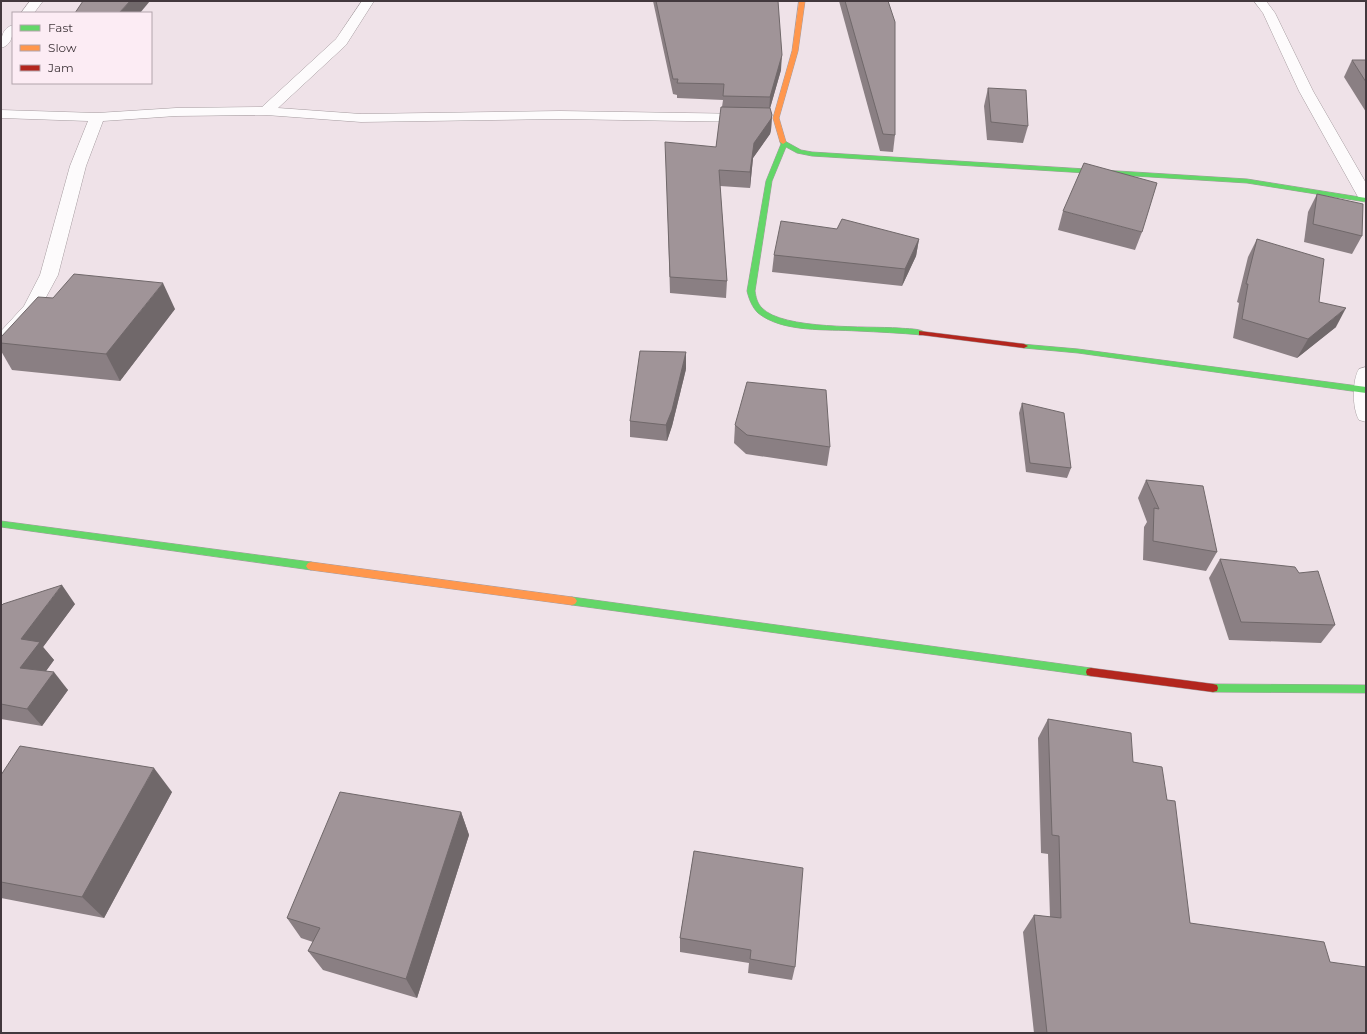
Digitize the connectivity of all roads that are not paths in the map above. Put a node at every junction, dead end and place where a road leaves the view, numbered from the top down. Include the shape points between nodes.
1 (37, 1) edge
2 (368, 1) edge
3 (802, 1) edge
4 (1260, 1) edge
5 (28, 12) edge
6 (12, 30) edge
7 (1, 44) edge
8 (266, 111) junction
9 (1, 114) edge
10 (97, 117) junction
11 (776, 118) junction
12 (784, 144) junction
13 (1366, 199) edge
14 (1, 342) edge
15 (1366, 384) edge
16 (1366, 415) edge
17 (1, 524) edge
18 (1366, 689) edge

1 - 5 street
2 - 8 street via 341,42
3 - 11 street via 795,51
4 - 13 street
6 - 7 street
8 - 10 street via 176,112
8 - 11 street via 361,118 560,115
9 - 10 street
10 - 14 street via 78,166 50,276 32,308
11 - 12 street
12 - 13 street via 799,152 812,154 1247,181
12 - 15 street via 769,182 751,291 762,312 778,320 796,325 897,330
15 - 16 street
17 - 18 street via 1210,688

